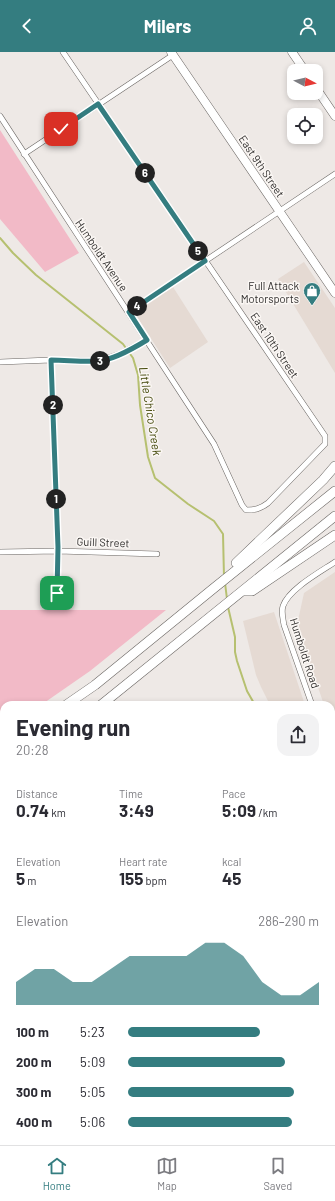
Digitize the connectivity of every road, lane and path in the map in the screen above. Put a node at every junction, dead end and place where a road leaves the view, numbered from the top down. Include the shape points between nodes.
1 (63, 52) edge
2 (292, 52) edge
3 (172, 54) edge
4 (300, 64) edge
5 (323, 98) edge
6 (98, 104) junction
7 (0, 116) edge
8 (335, 116) edge
9 (24, 154) junction
10 (335, 174) edge
11 (280, 211) junction
12 (205, 261) junction
13 (335, 293) edge
14 (129, 312) junction
15 (147, 340) junction
16 (51, 360) junction
17 (0, 362) edge
18 (335, 466) edge
19 (335, 491) edge
20 (246, 510) joint
21 (335, 516) edge
22 (335, 535) edge
23 (58, 551) junction
24 (0, 552) edge
25 (157, 554) dead end
26 (335, 562) edge
27 (236, 566) junction
28 (57, 593) dead end
29 (240, 593) junction
30 (72, 701) edge
31 (106, 701) edge
32 (311, 701) edge

1 - 6 street, East 10th Street
2 - 4 main road
3 - 6 street
3 - 11 main road, East 9th Street
5 - 8 main road
6 - 9 street
6 - 12 street, East 10th Street
7 - 9 street, Humboldt Avenue
9 - 14 street, Humboldt Avenue
10 - 11 street
11 - 12 street
11 - 13 main road, East 9th Street
12 - 14 street
12 - 20 street, East 10th Street via 325,436 326,444 268,503 261,508
14 - 15 street, Humboldt Avenue
15 - 16 street via 99,361
15 - 20 street, Humboldt Avenue via 214,444
16 - 17 street
16 - 23 street
18 - 27 highway
19 - 27 highway
21 - 29 highway
22 - 29 highway via 252,590
23 - 24 street, Guill Street
23 - 25 street, Guill Street
23 - 28 street
26 - 32 street, Humboldt Road via 294,591 282,608 284,625
27 - 30 highway via 214,588 96,685
29 - 31 highway

